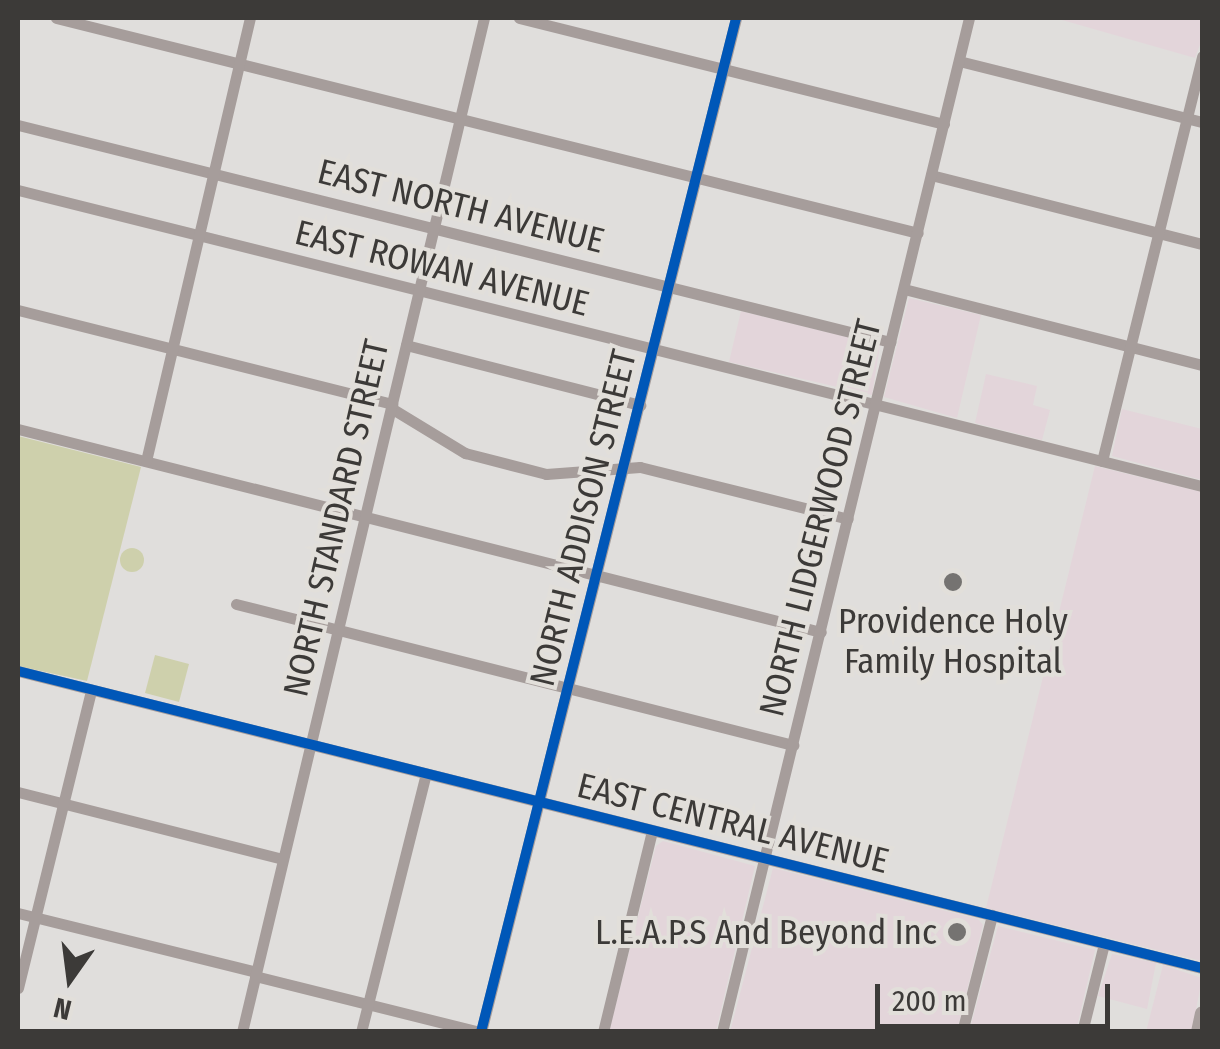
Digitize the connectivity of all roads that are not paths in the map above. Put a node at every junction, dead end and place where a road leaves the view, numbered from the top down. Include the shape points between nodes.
1 (56, 18) edge
2 (250, 18) edge
3 (484, 18) edge
4 (519, 18) edge
5 (736, 18) edge
6 (970, 18) edge
7 (1202, 56) edge
8 (959, 61) junction
9 (241, 63) junction
10 (723, 69) junction
11 (460, 118) junction
12 (1188, 118) junction
13 (1202, 122) edge
14 (944, 124) junction
15 (18, 125) edge
16 (217, 173) junction
17 (931, 176) junction
18 (696, 178) junction
19 (18, 190) edge
20 (434, 227) junction
21 (918, 233) junction
22 (1159, 233) junction
23 (201, 236) junction
24 (1202, 244) edge
25 (670, 288) junction
26 (904, 289) junction
27 (420, 290) junction
28 (18, 310) edge
29 (890, 342) junction
30 (406, 344) junction
31 (1130, 347) junction
32 (173, 349) junction
33 (655, 350) junction
34 (1202, 365) edge
35 (640, 405) junction
36 (876, 405) junction
37 (392, 406) junction
38 (18, 428) edge
39 (146, 460) junction
40 (1102, 462) junction
41 (624, 468) junction
42 (1202, 486) edge
43 (366, 517) junction
44 (848, 520) junction
45 (597, 577) junction
46 (236, 604) dead end
47 (339, 630) junction
48 (820, 632) junction
49 (18, 671) edge
50 (91, 690) junction
51 (568, 690) junction
52 (794, 745) junction
53 (310, 746) junction
54 (426, 774) junction
55 (18, 792) edge
56 (538, 802) junction
57 (63, 804) junction
58 (652, 831) junction
59 (282, 859) junction
60 (765, 859) junction
61 (18, 912) edge
62 (992, 916) junction
63 (35, 917) junction
64 (1104, 944) junction
65 (1202, 968) edge
66 (255, 974) junction
67 (18, 988) edge
68 (367, 1004) junction
69 (1202, 1012) edge
70 (242, 1032) edge
71 (361, 1032) edge
72 (480, 1032) edge
73 (602, 1032) edge
74 (722, 1032) edge
75 (962, 1032) edge
76 (1082, 1032) edge
77 (1198, 1032) edge

1 - 9 street
2 - 9 street
3 - 11 street, NORTH STANDARD STREET
4 - 10 street
5 - 10 street, NORTH ADDISON STREET
6 - 8 street, NORTH LIDGERWOOD STREET
7 - 12 street
8 - 12 street
8 - 14 street, NORTH LIDGERWOOD STREET
9 - 11 street
9 - 16 street
10 - 14 street
10 - 18 street, NORTH ADDISON STREET
11 - 18 street
11 - 20 street, NORTH STANDARD STREET
12 - 13 street
12 - 22 street
14 - 17 street, NORTH LIDGERWOOD STREET
15 - 16 street, EAST NORTH AVENUE
16 - 20 street, EAST NORTH AVENUE
16 - 23 street
17 - 21 street, NORTH LIDGERWOOD STREET
17 - 22 street
18 - 21 street
18 - 25 street, NORTH ADDISON STREET
19 - 23 street, EAST ROWAN AVENUE
20 - 25 street, EAST NORTH AVENUE
20 - 27 street, NORTH STANDARD STREET
21 - 26 street, NORTH LIDGERWOOD STREET
22 - 24 street
22 - 31 street
23 - 27 street, EAST ROWAN AVENUE
23 - 32 street
25 - 29 street, EAST NORTH AVENUE
25 - 33 street, NORTH ADDISON STREET
26 - 29 street, NORTH LIDGERWOOD STREET
26 - 31 street
27 - 30 street, NORTH STANDARD STREET
27 - 33 street, EAST ROWAN AVENUE
28 - 32 street
29 - 36 street, NORTH LIDGERWOOD STREET
30 - 35 street
30 - 37 street, NORTH STANDARD STREET
31 - 34 street
31 - 40 street
32 - 37 street
32 - 39 street
33 - 35 street, NORTH ADDISON STREET
33 - 36 street, EAST ROWAN AVENUE
35 - 41 street, NORTH ADDISON STREET
36 - 40 street, EAST ROWAN AVENUE
36 - 44 street, NORTH LIDGERWOOD STREET
37 - 41 street via 451,447 482,458 546,474
37 - 43 street, NORTH STANDARD STREET
38 - 39 street
39 - 43 street
40 - 42 street, EAST ROWAN AVENUE
41 - 44 street
41 - 45 street, NORTH ADDISON STREET
43 - 45 street
43 - 47 street, NORTH STANDARD STREET
44 - 48 street, NORTH LIDGERWOOD STREET
45 - 48 street
45 - 51 street, NORTH ADDISON STREET
46 - 47 street
47 - 51 street
47 - 53 street, NORTH STANDARD STREET
48 - 52 street, NORTH LIDGERWOOD STREET
49 - 50 street, EAST CENTRAL AVENUE
50 - 53 street, EAST CENTRAL AVENUE
50 - 57 street
51 - 52 street
51 - 56 street, NORTH ADDISON STREET
52 - 60 street, NORTH LIDGERWOOD STREET
53 - 54 street, EAST CENTRAL AVENUE
53 - 59 street, NORTH STANDARD STREET
54 - 56 street, EAST CENTRAL AVENUE
54 - 68 street
55 - 57 street
56 - 58 street, EAST CENTRAL AVENUE
56 - 72 street, NORTH ADDISON STREET
57 - 59 street
57 - 63 street
58 - 60 street, EAST CENTRAL AVENUE
58 - 73 street
59 - 66 street, NORTH STANDARD STREET
60 - 62 street, EAST CENTRAL AVENUE
60 - 74 street, NORTH LIDGERWOOD STREET
61 - 63 street
62 - 64 street, EAST CENTRAL AVENUE
62 - 75 street
63 - 66 street
63 - 67 street
64 - 65 street, EAST CENTRAL AVENUE
64 - 76 street
66 - 68 street
66 - 70 street, NORTH STANDARD STREET
68 - 71 street
68 - 72 street
69 - 77 main road

